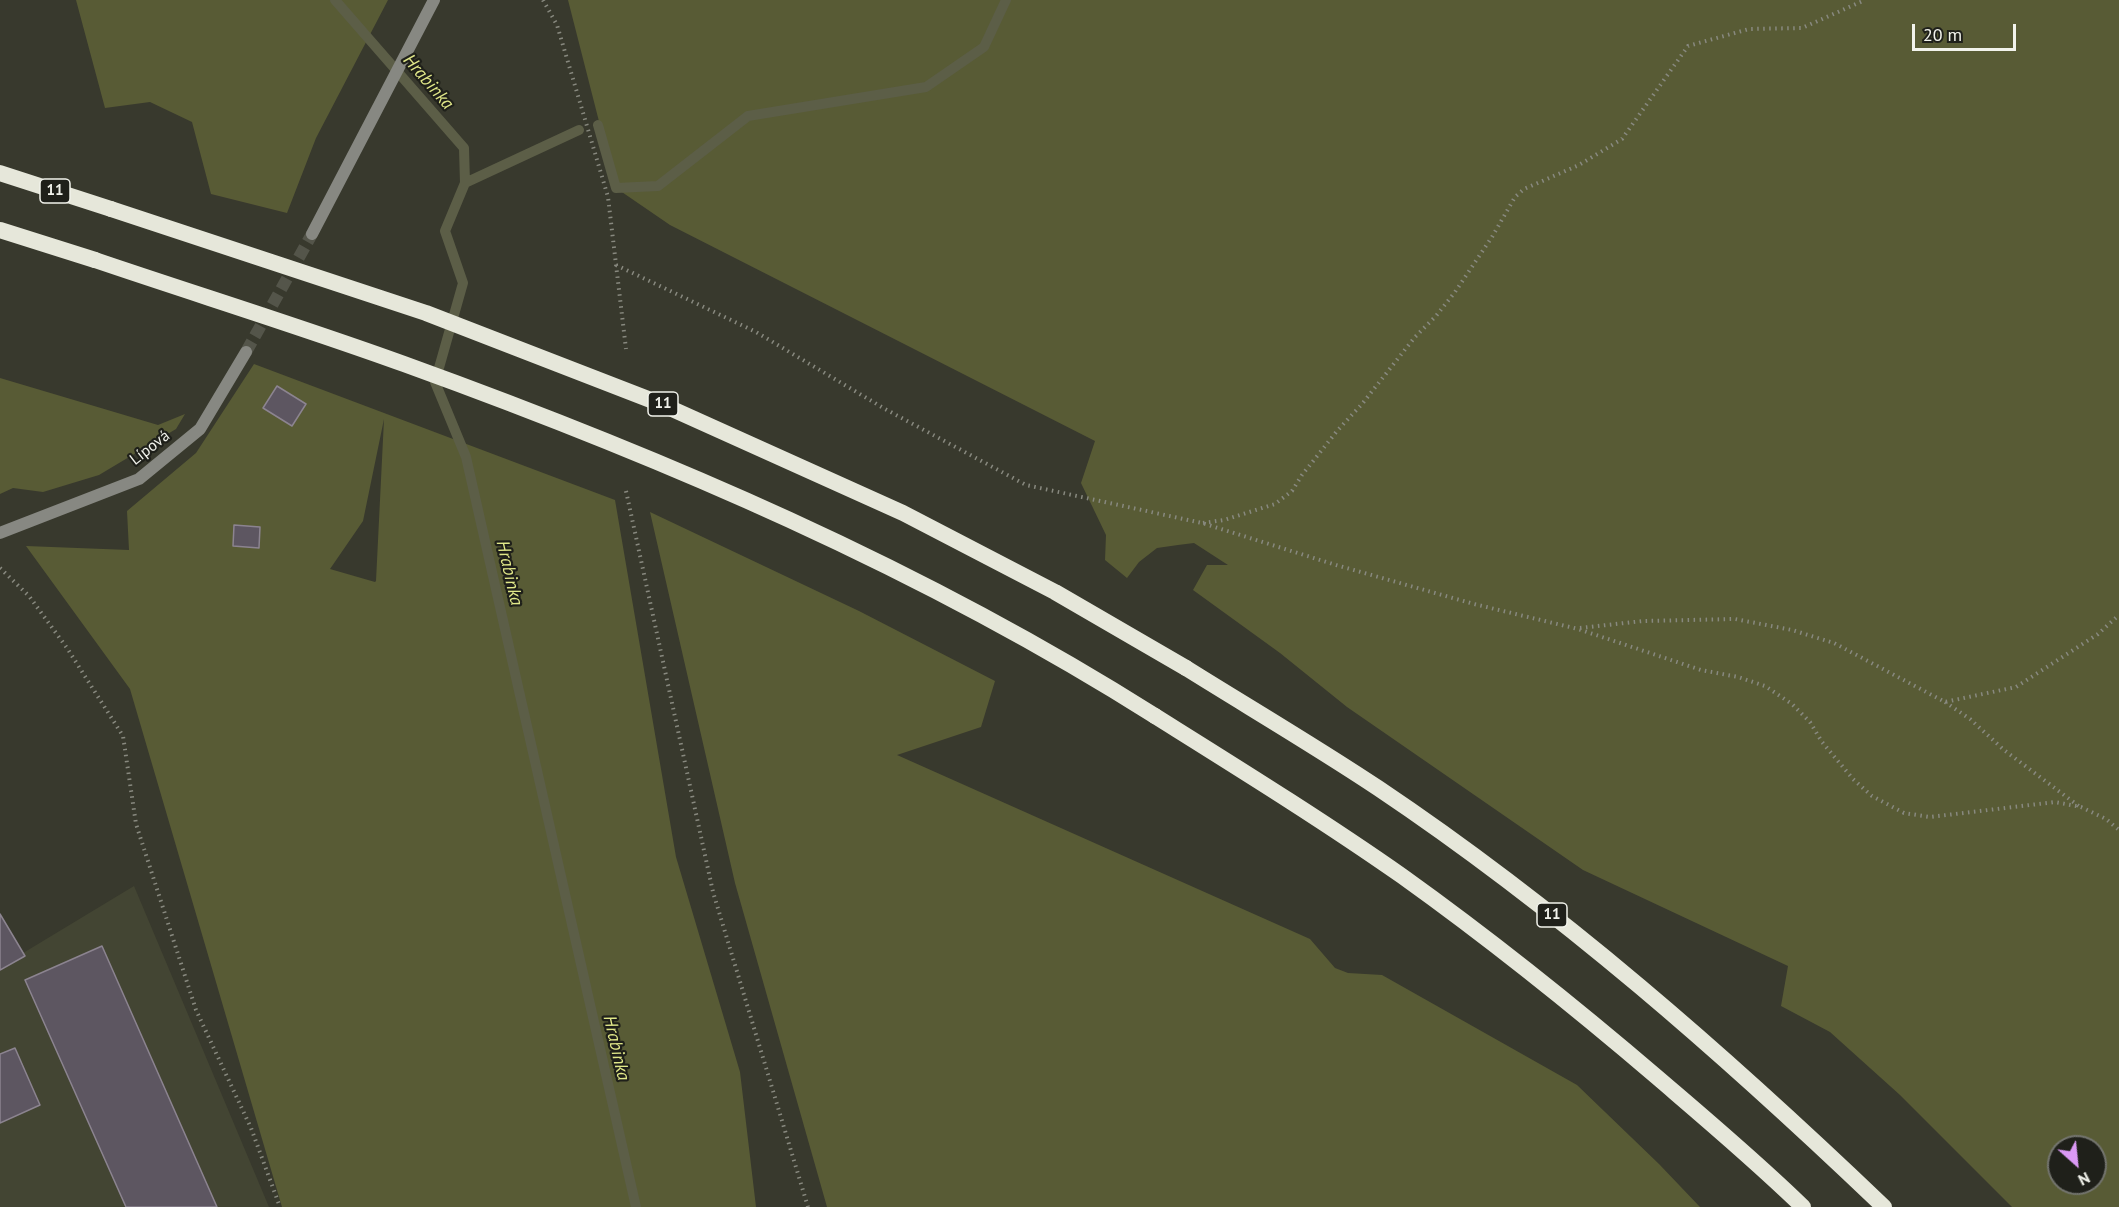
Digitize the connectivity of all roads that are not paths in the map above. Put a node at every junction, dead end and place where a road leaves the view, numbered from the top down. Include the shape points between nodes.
1 (434, 0) edge
2 (0, 173) edge
3 (0, 230) edge
4 (312, 234) tunnel mouth
5 (246, 352) tunnel mouth
6 (0, 533) edge
7 (1803, 1207) edge
8 (1884, 1207) edge

1 - 4 street
2 - 8 highway, 11, bridge via 426,313 661,404 903,513 1055,592 1378,788 1471,855 1659,1001
3 - 7 highway, bridge via 403,363 610,442 883,565 1017,633 1155,716 1402,877 1586,1016
5 - 6 street, Lípová via 200,429 139,478

